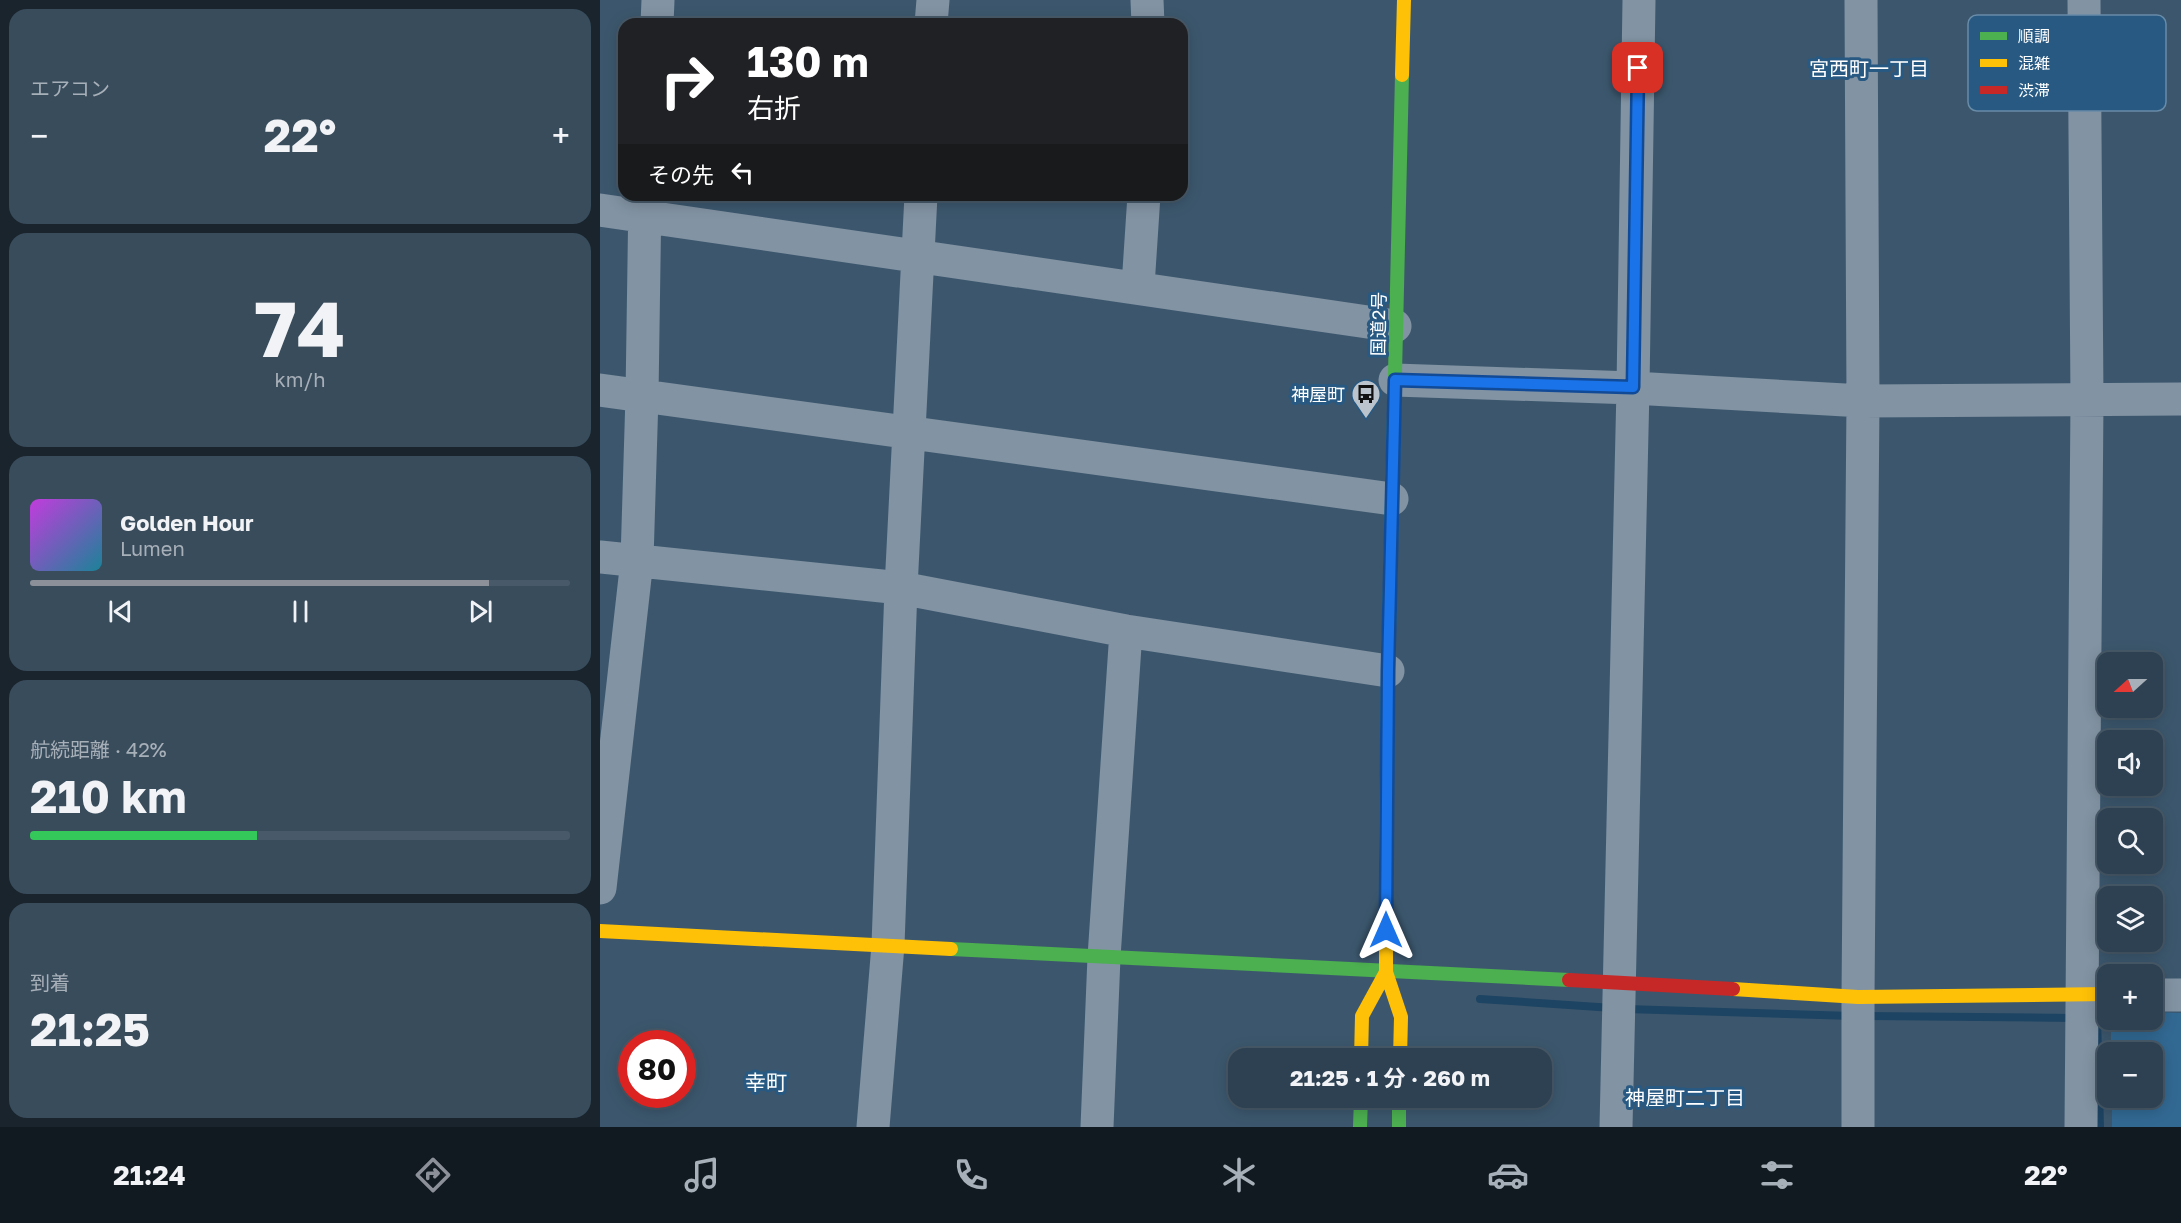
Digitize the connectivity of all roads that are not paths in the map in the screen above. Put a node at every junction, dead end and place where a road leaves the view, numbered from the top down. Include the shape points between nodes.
1 (658, 0) edge
2 (933, 0) edge
3 (1147, 0) edge
4 (1404, 0) edge
5 (1639, 0) edge
6 (1861, 0) edge
7 (2084, 0) edge
8 (2084, 15) edge
9 (657, 18) edge
10 (932, 18) edge
11 (1148, 18) edge
12 (2085, 111) edge
13 (921, 201) edge
14 (1144, 201) edge
15 (644, 206) edge
16 (600, 210) edge
17 (917, 257) junction
18 (1138, 286) junction
19 (1395, 326) junction
20 (1395, 380) junction
21 (1633, 387) junction
22 (600, 390) edge
23 (642, 396) junction
24 (2181, 399) edge
25 (2087, 400) junction
26 (1863, 401) junction
27 (908, 433) junction
28 (1392, 499) junction
29 (600, 556) edge
30 (637, 560) junction
31 (901, 588) junction
32 (1126, 631) junction
33 (1388, 671) junction
34 (600, 888) edge
35 (600, 931) edge
36 (888, 945) junction
37 (1104, 957) junction
38 (1386, 972) junction
39 (1618, 982) junction
40 (2095, 994) edge
41 (2163, 995) edge
42 (2181, 995) edge
43 (1858, 997) junction
44 (1361, 1048) edge
45 (1400, 1048) edge
46 (1360, 1108) edge
47 (1399, 1108) edge
48 (873, 1127) edge
49 (1096, 1127) edge
50 (1360, 1127) edge
51 (1399, 1127) edge
52 (1616, 1127) edge
53 (1858, 1127) edge
54 (2081, 1127) edge

1 - 9 street
2 - 10 street
3 - 11 street
4 - 19 main road, 国道2号
5 - 21 street
6 - 26 street
7 - 8 street
12 - 25 street
13 - 17 street
14 - 18 street
15 - 16 street
15 - 17 street
15 - 23 street
17 - 18 street
17 - 27 street
18 - 19 street
19 - 20 main road, 国道2号
20 - 21 street
20 - 28 main road, 国道2号
21 - 26 street
21 - 39 street
22 - 23 street
23 - 27 street
23 - 30 street
24 - 25 street
25 - 26 street
25 - 40 street
26 - 43 street
27 - 28 street
27 - 31 street
28 - 33 main road, 国道2号
29 - 30 street
30 - 31 street
30 - 34 street
31 - 32 street
31 - 36 street
32 - 33 street
32 - 37 street
33 - 38 main road, 国道2号
35 - 36 main road
36 - 37 main road
36 - 48 street
37 - 38 main road
37 - 49 street
38 - 39 main road
38 - 44 main road, 国道2号 via 1362,1016
38 - 45 main road, 国道2号 via 1401,1017
39 - 43 main road
39 - 52 street
40 - 43 main road
40 - 54 street
41 - 42 street
43 - 53 street
46 - 50 main road
47 - 51 main road

